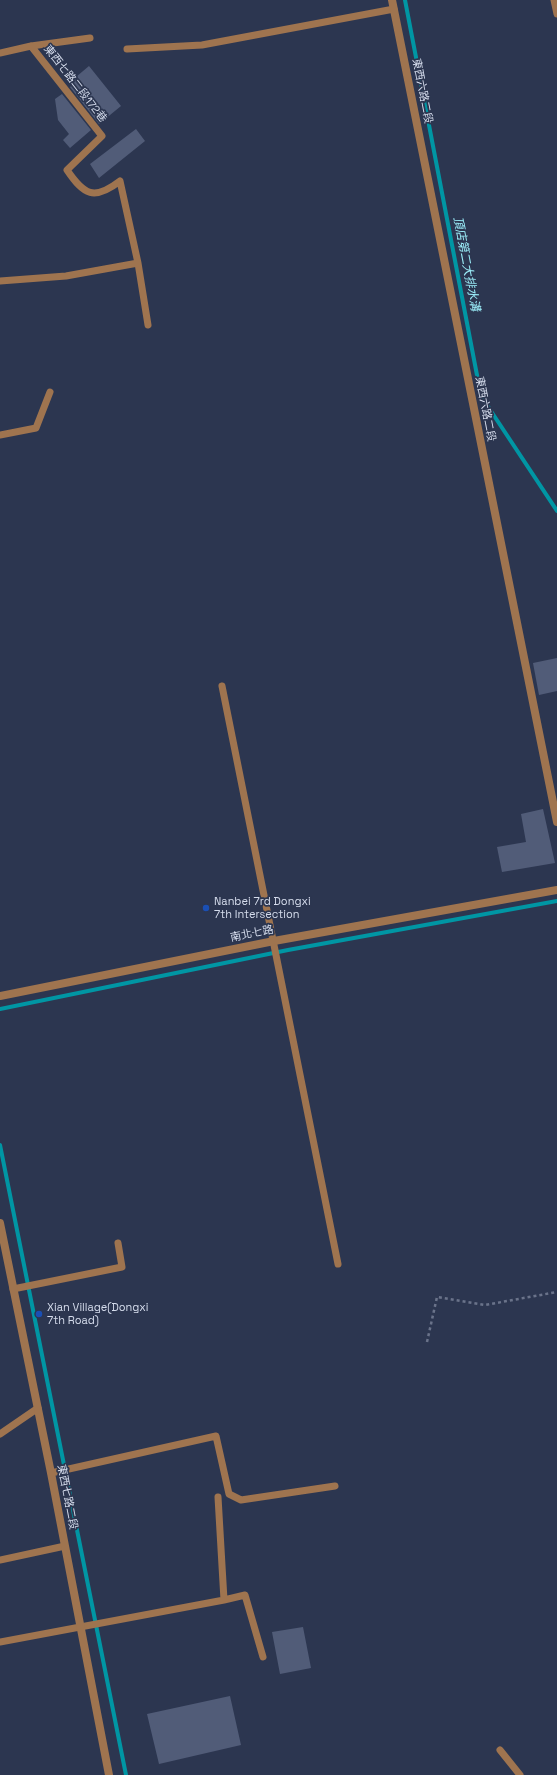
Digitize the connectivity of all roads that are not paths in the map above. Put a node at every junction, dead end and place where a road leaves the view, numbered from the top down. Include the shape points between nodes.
1 (392, 0) edge
2 (554, 0) edge
3 (394, 9) junction
4 (557, 14) edge
5 (90, 38) dead end
6 (31, 46) junction
7 (127, 49) dead end
8 (0, 52) edge
9 (138, 263) junction
10 (0, 281) edge
11 (148, 325) dead end
12 (50, 392) dead end
13 (0, 435) edge
14 (222, 686) dead end
15 (557, 822) edge
16 (557, 890) edge
17 (274, 941) junction
18 (0, 996) edge
19 (0, 1223) edge
20 (118, 1243) dead end
21 (338, 1264) dead end
22 (13, 1289) junction
23 (38, 1408) junction
24 (0, 1434) edge
25 (51, 1473) junction
26 (335, 1486) dead end
27 (218, 1497) dead end
28 (65, 1546) junction
29 (0, 1560) edge
30 (224, 1600) junction
31 (80, 1628) junction
32 (0, 1642) edge
33 (263, 1657) dead end
34 (500, 1750) dead end
35 (109, 1775) edge
36 (520, 1775) edge

1 - 3 street, 東西六路二段
2 - 4 lane
3 - 7 lane via 202,45
3 - 15 street, 東西六路二段
5 - 6 lane, 東西七路二段172巷
6 - 8 lane, 東西七路二段172巷
6 - 9 lane, 東西七路二段172巷 via 102,136 67,170 77,184 94,194 106,192 120,181
9 - 10 lane via 66,276
9 - 11 lane
12 - 13 lane via 36,428
14 - 17 lane
16 - 17 street, 南北七路
17 - 18 street, 南北七路
17 - 21 lane
19 - 22 street, 東西七路二段
20 - 22 lane via 122,1266
22 - 23 street, 東西七路二段
23 - 24 lane
23 - 25 street, 東西七路二段
25 - 26 lane via 216,1436 229,1494 241,1500
25 - 28 street, 東西七路二段
27 - 30 lane
28 - 29 lane
28 - 31 street, 東西七路二段
30 - 31 lane
30 - 33 lane via 245,1595
31 - 32 lane
31 - 35 street, 東西七路二段
34 - 36 lane

